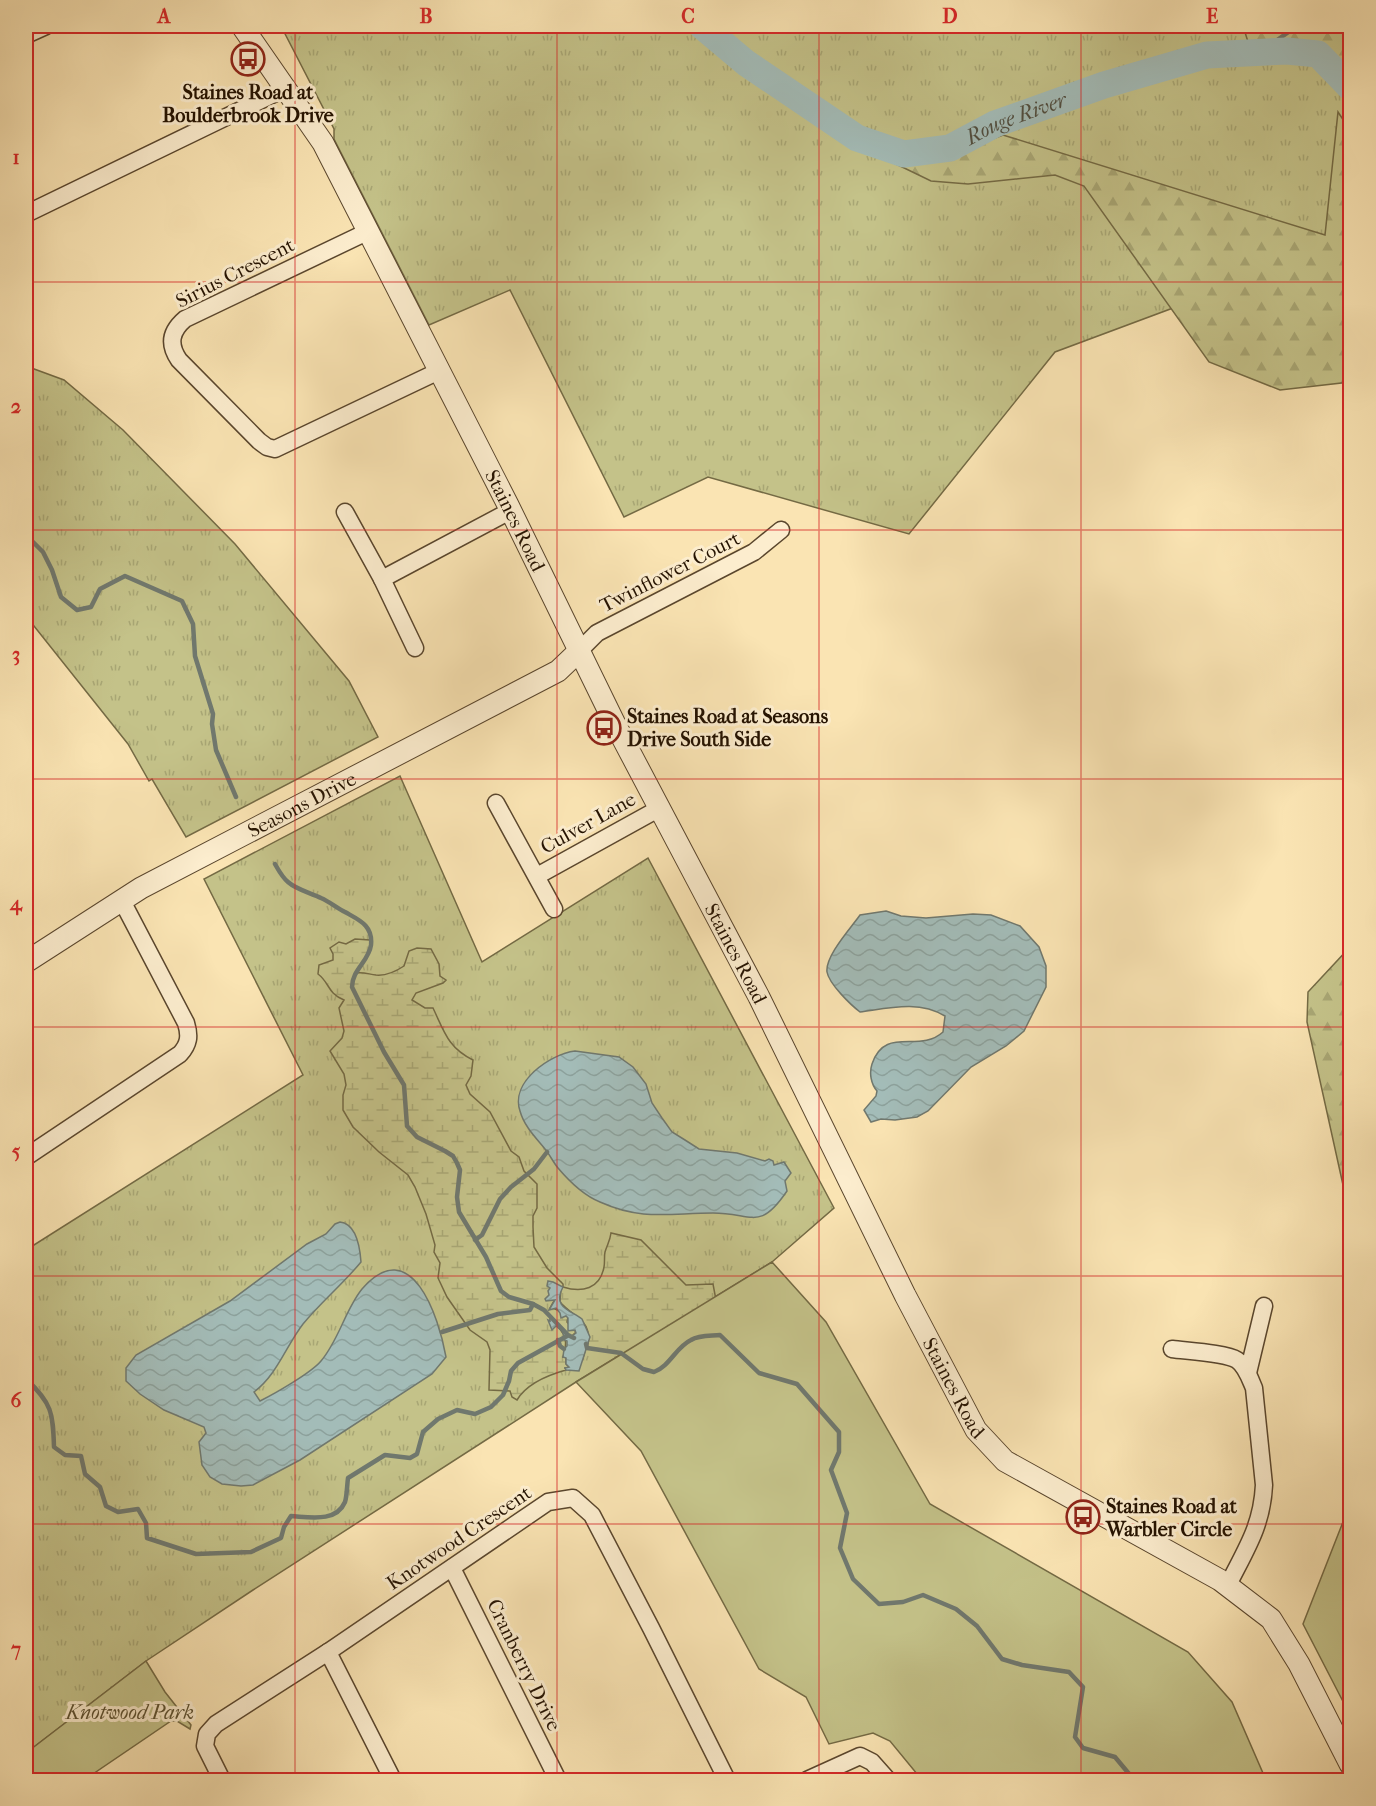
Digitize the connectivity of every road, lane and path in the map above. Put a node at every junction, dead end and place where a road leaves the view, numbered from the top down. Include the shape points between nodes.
1 (46, 26) edge
2 (242, 26) edge
3 (26, 35) edge
4 (286, 88) junction
5 (26, 214) edge
6 (369, 231) junction
7 (439, 371) junction
8 (345, 512) dead end
9 (510, 512) junction
10 (781, 530) dead end
11 (382, 579) junction
12 (415, 648) dead end
13 (579, 651) junction
14 (496, 803) dead end
15 (660, 808) junction
16 (537, 876) junction
17 (121, 899) junction
18 (554, 909) dead end
19 (26, 962) edge
20 (26, 1157) edge
21 (1264, 1306) dead end
22 (1172, 1349) dead end
23 (1248, 1374) junction
24 (452, 1568) junction
25 (1228, 1585) junction
26 (328, 1652) junction
27 (1350, 1764) edge
28 (222, 1780) edge
29 (393, 1780) edge
30 (558, 1780) edge
31 (727, 1780) edge
32 (807, 1780) edge
33 (888, 1780) edge

1 - 3 street
2 - 4 street, Staines Road
4 - 5 street
4 - 6 street, Staines Road via 323,143
6 - 7 street, Staines Road
6 - 7 street, Sirius Crescent via 185,319 172,334 174,354 259,441 275,449
7 - 9 street, Staines Road
8 - 11 street
9 - 11 street
9 - 13 street, Staines Road
10 - 13 street, Twinflower Court via 754,552 597,633
11 - 12 street
13 - 15 street, Staines Road
13 - 17 street, Seasons Drive via 558,671
14 - 16 street, Culver Lane
15 - 16 street, Culver Lane
15 - 25 street, Staines Road via 976,1430 1005,1461
16 - 18 street, Culver Lane
17 - 19 street, Seasons Drive
17 - 20 street via 186,1023 186,1047
21 - 23 street
22 - 23 street via 1238,1360
23 - 25 street via 1254,1388 1264,1500 1256,1529
24 - 26 street, Knotwood Crescent
24 - 30 street, Cranberry Drive
24 - 31 street, Knotwood Crescent via 548,1502 573,1498 592,1515
25 - 27 street, Staines Road via 1271,1619 1299,1664
26 - 28 street, Knotwood Crescent via 216,1724 207,1734 206,1746
26 - 29 street
32 - 33 street via 860,1756 872,1762

